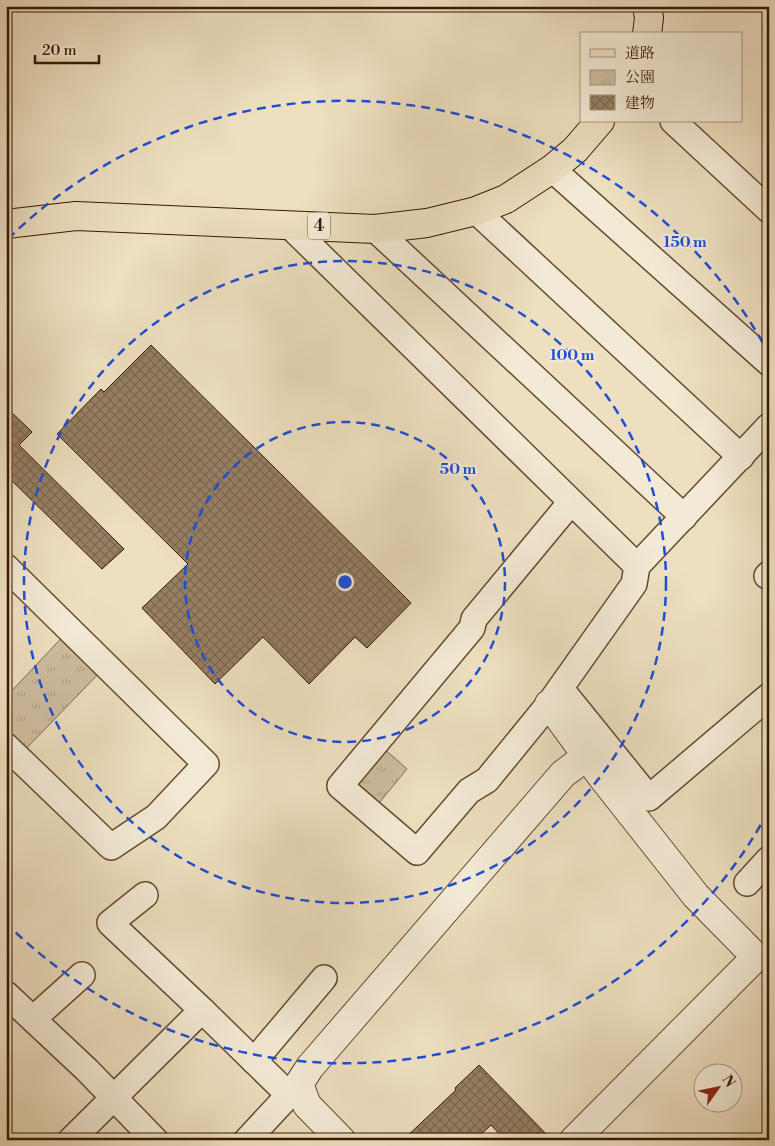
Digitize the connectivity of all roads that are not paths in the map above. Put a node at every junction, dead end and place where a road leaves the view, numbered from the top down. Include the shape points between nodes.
1 (647, 6) edge
2 (647, 32) edge
3 (599, 122) edge
4 (674, 122) edge
5 (552, 169) junction
6 (476, 210) junction
7 (769, 210) edge
8 (6, 224) edge
9 (289, 225) junction
10 (375, 229) junction
11 (769, 363) edge
12 (769, 426) edge
13 (741, 458) junction
14 (571, 502) junction
15 (684, 517) junction
16 (637, 566) junction
17 (6, 567) edge
18 (769, 696) edge
19 (555, 697) junction
20 (6, 746) edge
21 (587, 756) junction
22 (769, 860) edge
23 (746, 883) dead end
24 (145, 895) dead end
25 (762, 963) edge
26 (82, 975) dead end
27 (324, 978) dead end
28 (6, 994) edge
29 (202, 1010) junction
30 (33, 1019) junction
31 (254, 1061) junction
32 (294, 1090) junction
33 (113, 1097) junction
34 (581, 1138) edge
35 (71, 1140) edge
36 (155, 1140) edge
37 (247, 1140) edge
38 (340, 1140) edge

1 - 2 main road
3 - 5 main road, 4 via 575,150
4 - 7 street
5 - 6 main road, 4 via 506,199
5 - 11 street
6 - 10 main road, 4 via 427,223
6 - 13 street
8 - 9 main road, 4 via 76,216
9 - 10 main road, 4
9 - 14 street
10 - 15 street
12 - 13 street
13 - 15 street
14 - 16 street
14 - 19 street via 474,619 472,628 340,786 417,852 468,791 487,780
15 - 16 street
16 - 19 street via 634,584
17 - 20 street via 206,764 156,817 111,848
18 - 19 street via 650,798
19 - 21 street
21 - 25 street via 696,896
21 - 32 street via 563,774 310,1067
22 - 23 street
24 - 29 street via 110,923
25 - 34 street
26 - 30 street
27 - 31 street
28 - 30 street
29 - 31 street
29 - 33 street
30 - 33 street
31 - 32 street
32 - 37 street
32 - 38 street
33 - 35 street
33 - 36 street

